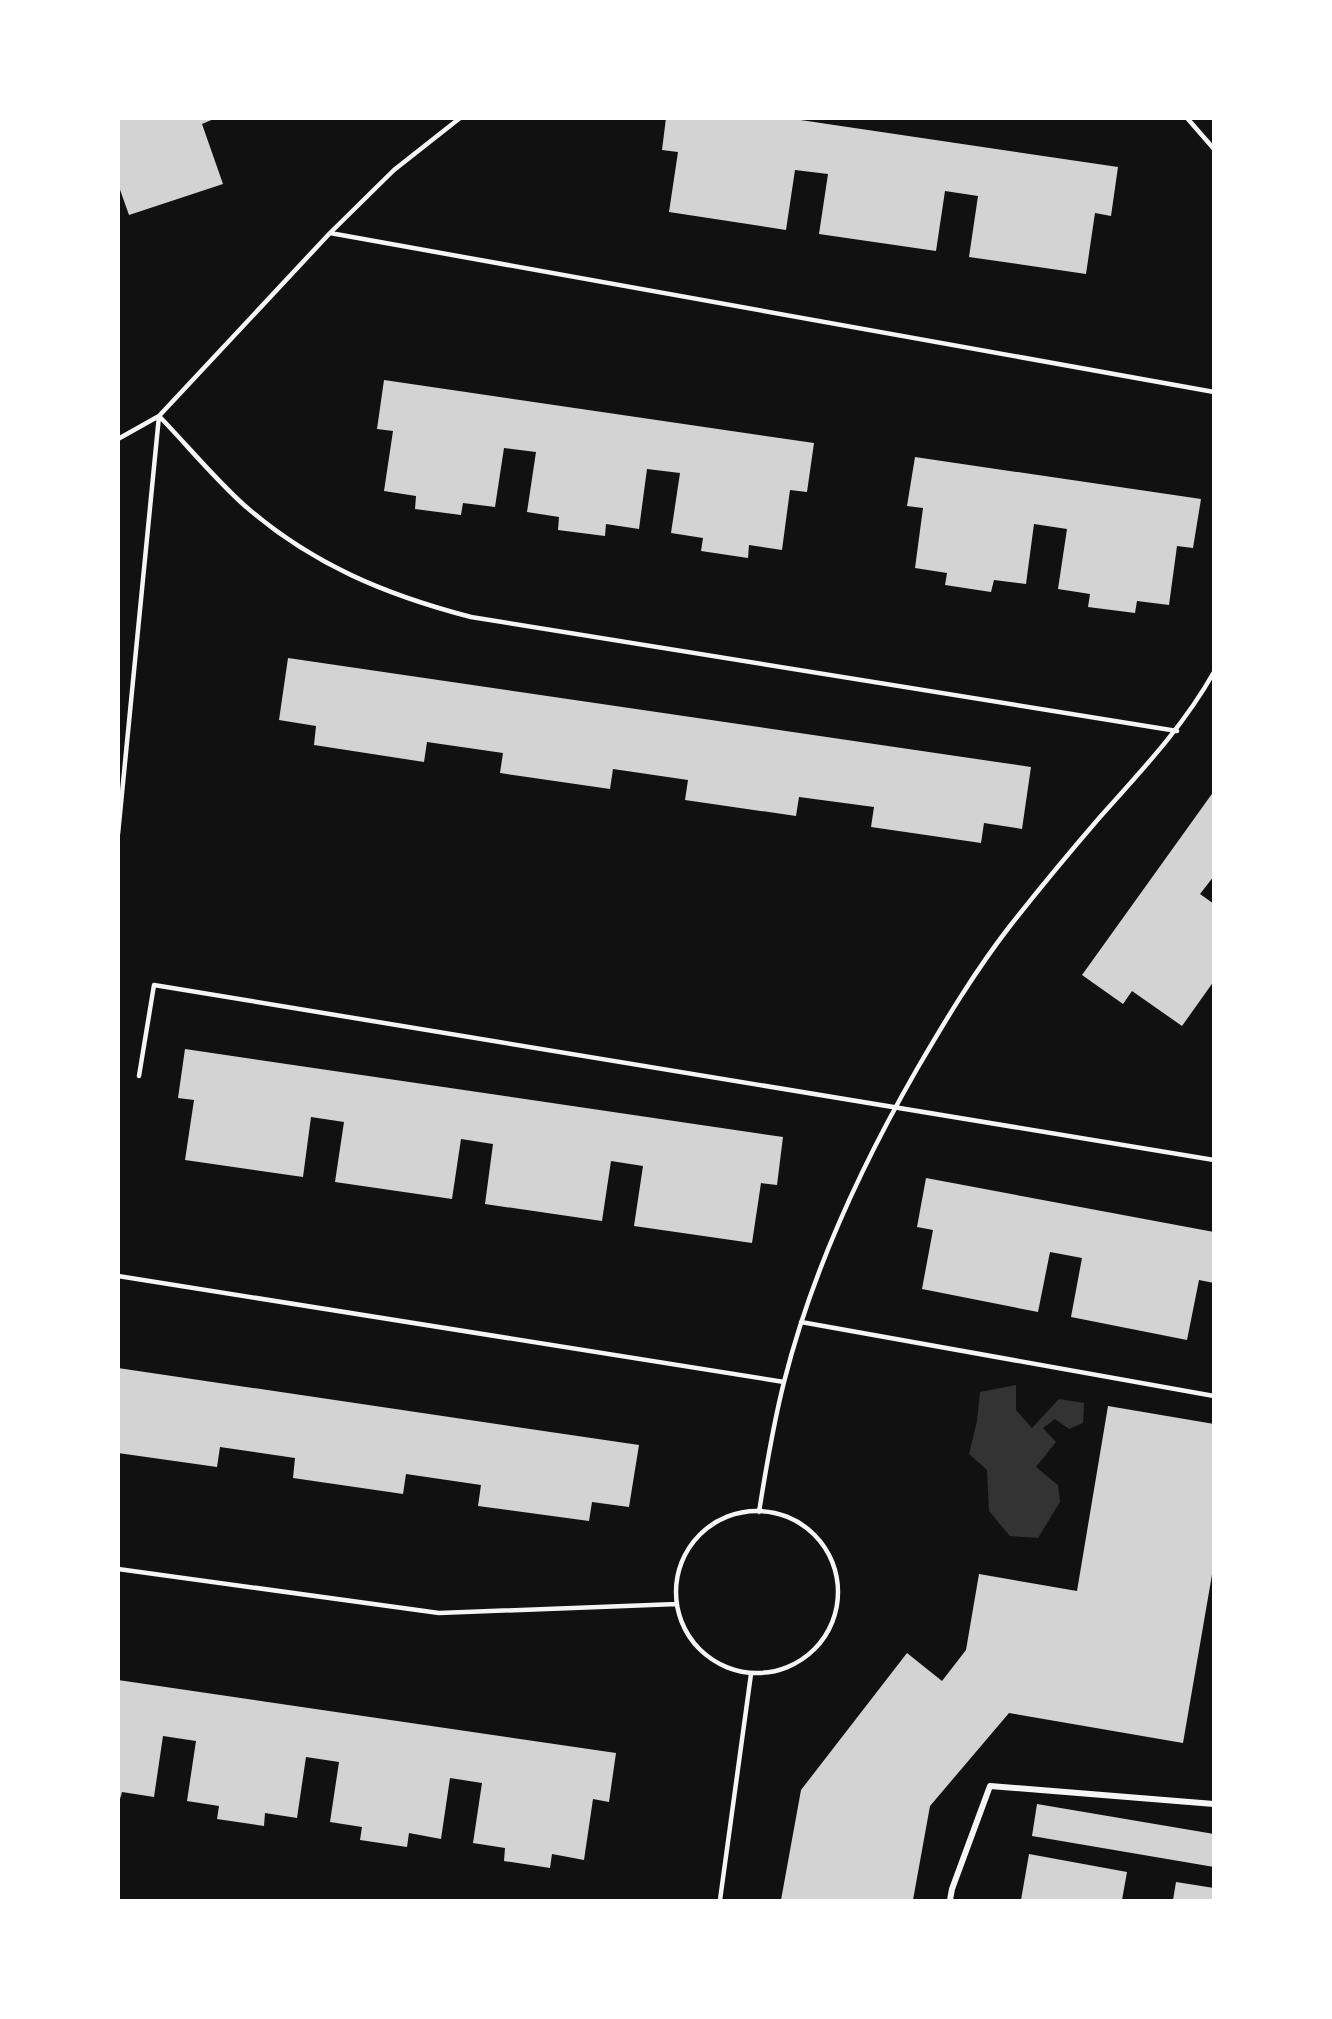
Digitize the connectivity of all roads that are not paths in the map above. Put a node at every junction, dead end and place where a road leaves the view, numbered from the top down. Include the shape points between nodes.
1 (460, 118) edge
2 (1187, 118) edge
3 (1214, 149) edge
4 (330, 233) junction
5 (1214, 392) edge
6 (159, 416) junction
7 (118, 439) edge
8 (1214, 672) edge
9 (1177, 731) junction
10 (118, 834) edge
11 (139, 1076) dead end
12 (895, 1108) junction
13 (1214, 1160) edge
14 (118, 1276) edge
15 (801, 1322) junction
16 (784, 1382) junction
17 (1214, 1396) edge
18 (759, 1512) junction
19 (118, 1569) edge
20 (677, 1604) junction
21 (751, 1674) junction
22 (1214, 1804) edge
23 (720, 1900) edge
24 (950, 1900) edge

1 - 4 lane via 394,170
2 - 3 lane
4 - 5 lane
4 - 6 lane
6 - 7 lane
6 - 9 lane via 243,504 276,531 349,576 430,606 471,617
6 - 10 lane
8 - 9 lane
9 - 12 lane via 1076,844 1008,929 946,1019
11 - 12 lane via 154,985
12 - 13 lane
12 - 15 lane via 827,1248
14 - 16 lane
15 - 16 lane
15 - 17 lane
16 - 18 lane
18 - 20 lane via 719,1520 697,1537 682,1560 675,1587
18 - 21 lane via 773,1512 799,1522 820,1539 834,1563 840,1590 836,1617 823,1641 810,1654 778,1671
19 - 20 lane via 439,1613
20 - 21 lane via 690,1640 706,1657 728,1669
21 - 23 lane
22 - 24 street via 990,1786

